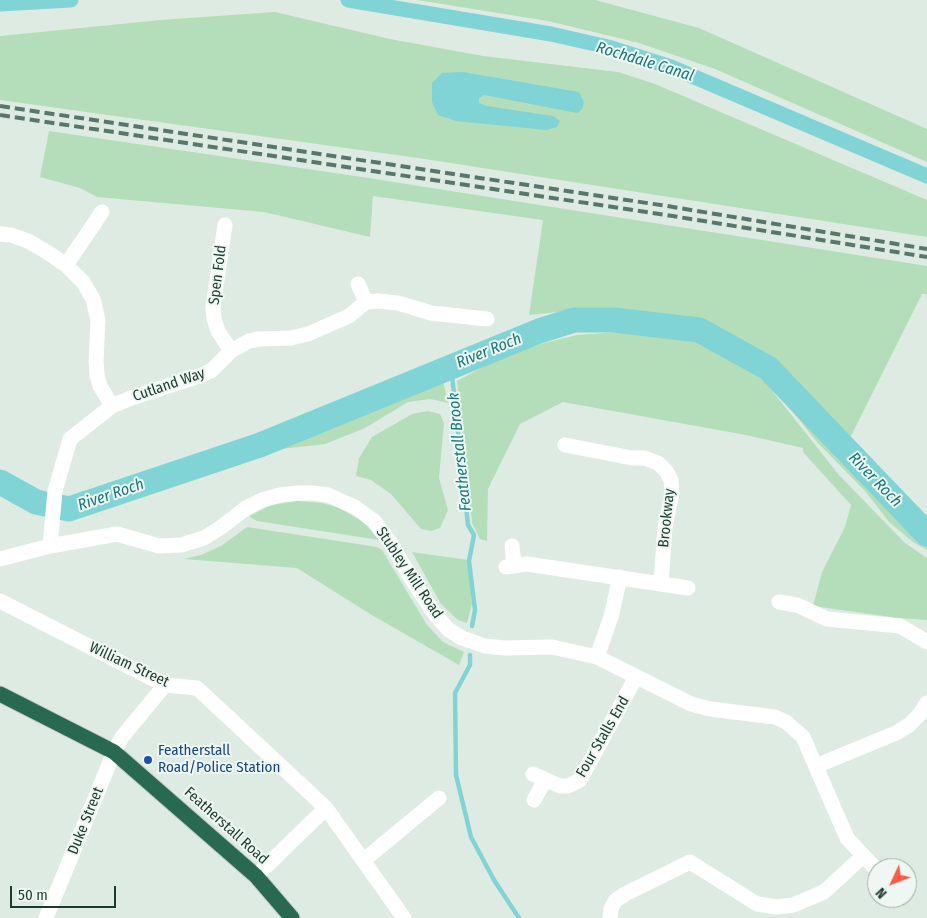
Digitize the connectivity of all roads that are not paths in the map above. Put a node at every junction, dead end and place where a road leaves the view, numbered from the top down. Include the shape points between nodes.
1 (102, 212) dead end
2 (225, 225) dead end
3 (0, 234) edge
4 (66, 265) junction
5 (358, 284) dead end
6 (366, 302) junction
7 (487, 319) dead end
8 (231, 351) junction
9 (112, 406) junction
10 (565, 445) dead end
11 (50, 546) junction
12 (512, 546) dead end
13 (0, 559) edge
14 (620, 577) junction
15 (661, 584) junction
16 (688, 588) dead end
17 (0, 601) edge
18 (778, 602) dead end
19 (927, 642) edge
20 (596, 657) junction
21 (636, 677) junction
22 (165, 685) junction
23 (0, 694) edge
24 (927, 703) edge
25 (114, 752) junction
26 (816, 766) junction
27 (439, 798) dead end
28 (534, 800) dead end
29 (326, 808) junction
30 (862, 856) junction
31 (364, 860) junction
32 (867, 861) edge
33 (256, 876) junction
34 (46, 918) edge
35 (292, 918) edge
36 (404, 918) edge
37 (610, 918) edge

1 - 4 street
2 - 8 street, Spen Fold via 229,243 213,307 218,331
3 - 4 street via 28,241
4 - 9 street via 83,282 93,299 98,320 98,375 100,386
5 - 6 street
6 - 7 street via 398,304 466,324
6 - 8 street, Cutland Way via 349,316 308,334 249,340
8 - 9 street, Cutland Way via 212,370 202,375
9 - 11 street, Cutland Way via 70,439 56,491
10 - 15 street, Brookway via 590,457 661,457 671,480 672,493 665,527
11 - 13 street, Stubley Mill Road
11 - 20 street, Stubley Mill Road via 117,534 159,546 181,545 204,538 262,500 299,492 328,495 355,507 374,521 437,618 462,638 485,646 552,647
12 - 14 street via 510,566 527,564
14 - 15 street
14 - 20 street via 611,617
15 - 16 street
17 - 22 street, William Street
18 - 19 street via 797,605 828,619 900,626
20 - 21 street, Stubley Mill Road
21 - 26 street, Stubley Mill Road via 691,704 775,717 786,722 803,737
21 - 28 street, Four Stalls End via 580,780 560,786 539,777
22 - 25 street, Duke Street via 122,737
22 - 29 street, William Street via 197,688
23 - 25 highway, Featherstall Road
24 - 26 street via 909,725 896,733
25 - 33 highway, Featherstall Road
25 - 34 street, Duke Street
26 - 30 street, Stubley Mill Road via 847,838
27 - 31 street
29 - 31 street, William Street
29 - 33 street
30 - 32 street, Stubley Mill Road
30 - 37 street via 824,892 793,905 776,908 757,904 691,854 625,894 610,896
31 - 36 street, William Street
33 - 35 highway, Featherstall Road

